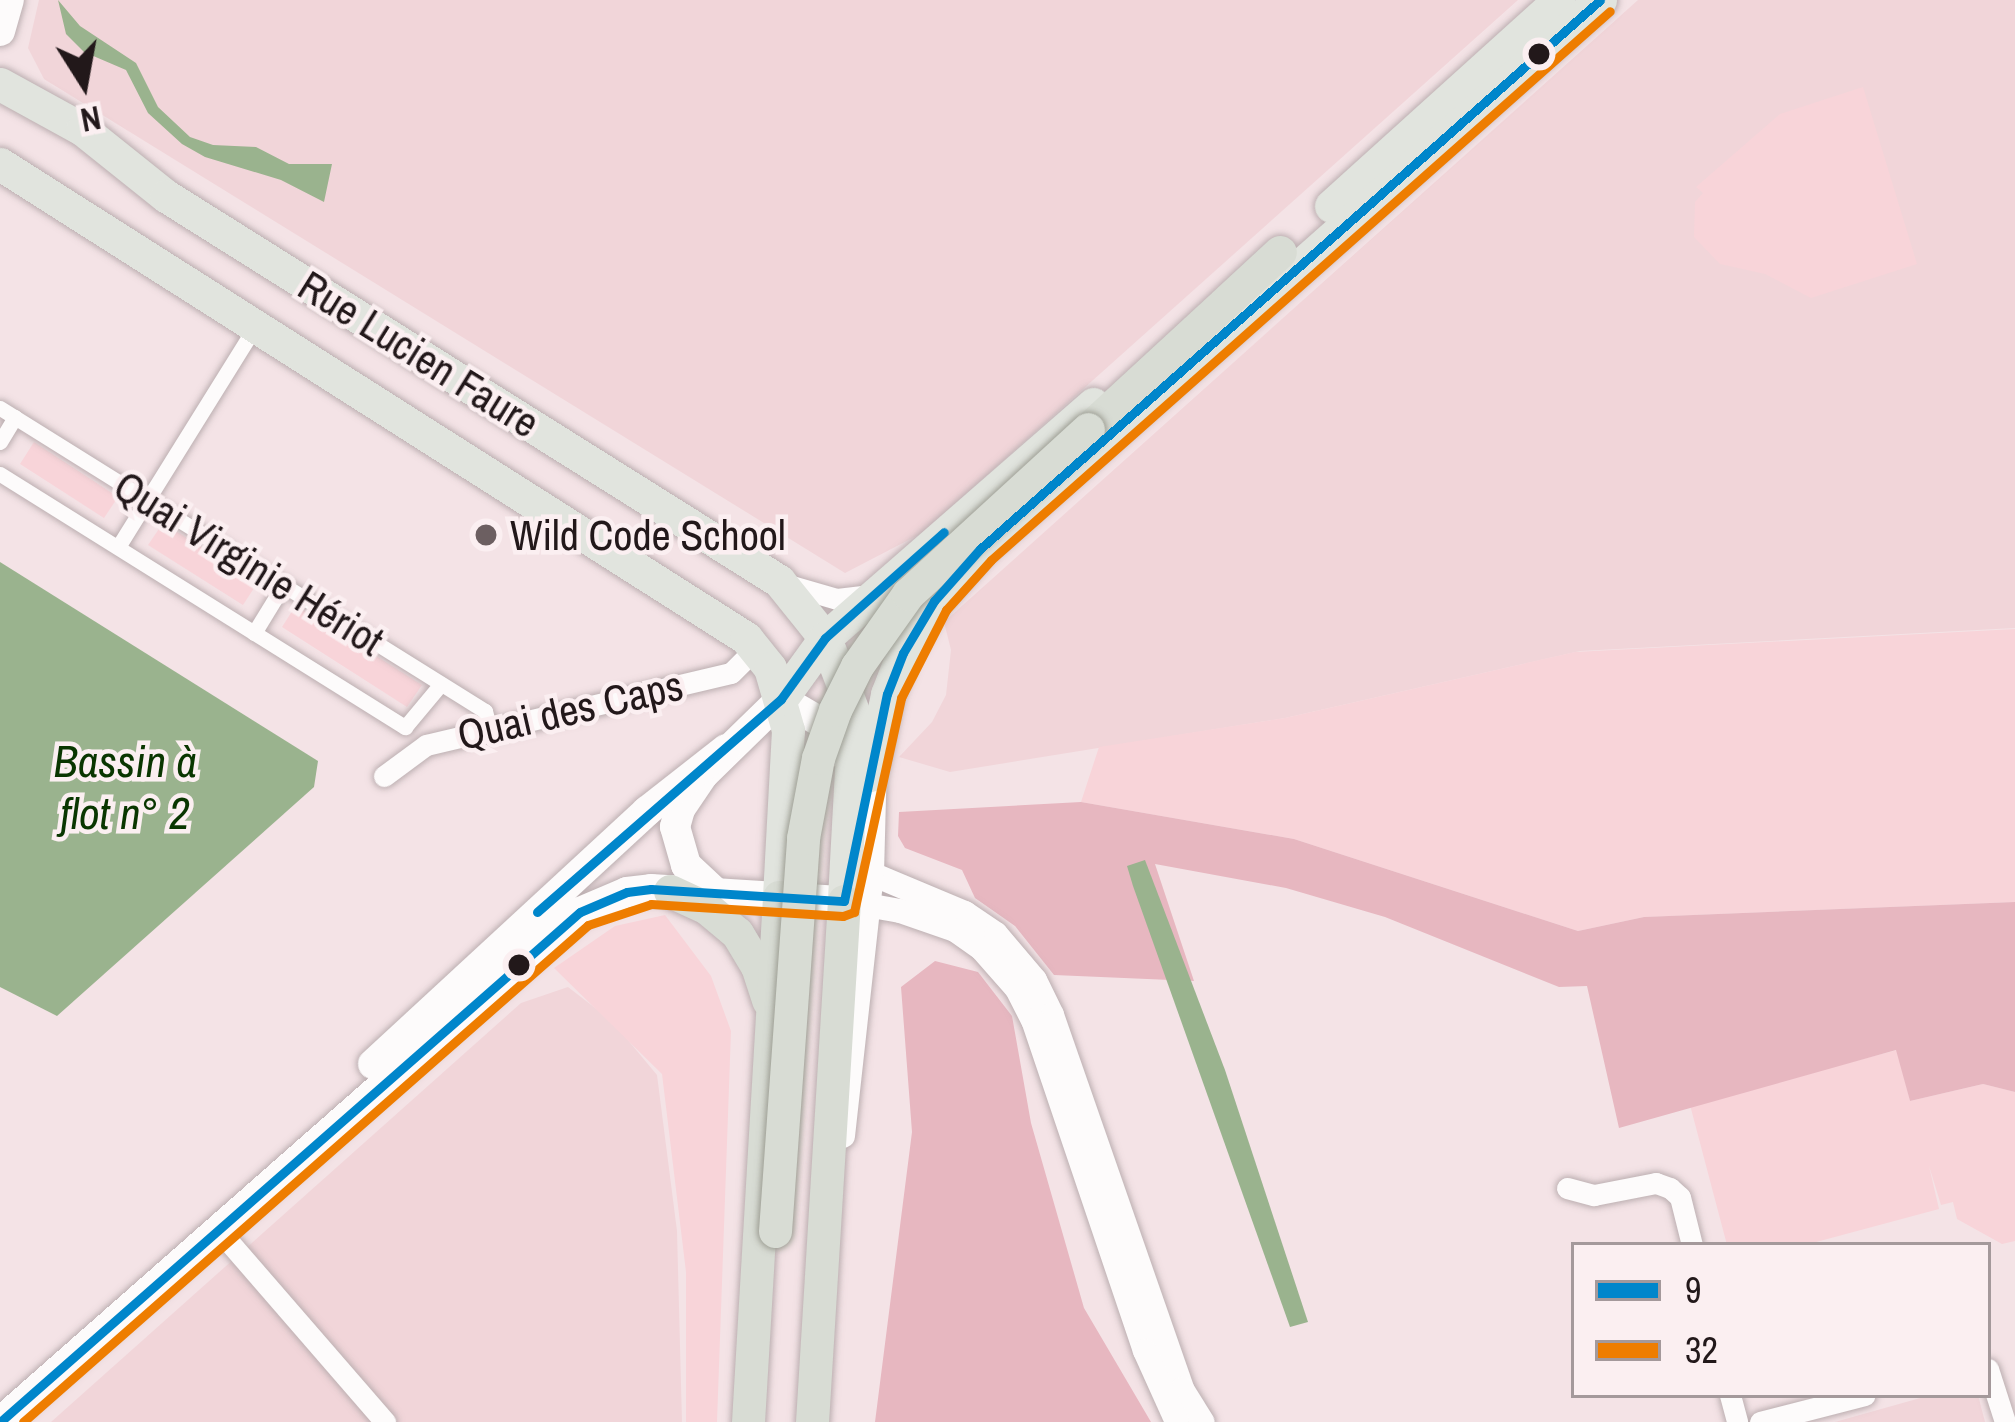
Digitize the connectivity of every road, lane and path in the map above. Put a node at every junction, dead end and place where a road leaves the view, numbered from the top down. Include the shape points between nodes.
1 (9, 0) edge
2 (1559, 0) edge
3 (1585, 0) edge
4 (1600, 0) edge
5 (0, 31) edge
6 (0, 84) edge
7 (1484, 102) junction
8 (0, 164) edge
9 (1280, 252) junction
10 (256, 324) junction
11 (8, 412) edge
12 (0, 442) edge
13 (0, 474) edge
14 (148, 498) junction
15 (118, 547) junction
16 (779, 581) junction
17 (284, 584) junction
18 (883, 585) junction
19 (254, 633) junction
20 (825, 638) junction
21 (757, 648) junction
22 (441, 684) junction
23 (782, 699) junction
24 (489, 726) junction
25 (726, 748) junction
26 (384, 776) dead end
27 (861, 863) junction
28 (670, 890) junction
29 (716, 893) junction
30 (779, 897) junction
31 (856, 902) junction
32 (771, 1008) junction
33 (1567, 1188) dead end
34 (217, 1228) junction
35 (1691, 1242) edge
36 (1999, 1376) edge
37 (0, 1395) edge
38 (1853, 1398) edge
39 (0, 1422) edge
40 (385, 1422) edge
41 (748, 1422) edge
42 (761, 1422) edge
43 (812, 1422) edge
44 (1177, 1422) edge
45 (1203, 1422) edge
46 (1760, 1422) edge
47 (2006, 1422) edge

1 - 5 main road
2 - 9 main road
3 - 7 street
4 - 7 main road
6 - 16 main road, Rue Lucien Faure via 82,129 166,196
7 - 27 main road via 980,549 917,625 890,686
8 - 10 main road, Rue Lucien Faure
9 - 18 main road
9 - 42 highway, bridge via 908,594 835,710 803,838
10 - 14 street
10 - 21 main road, Rue Lucien Faure
11 - 12 street
11 - 14 street, Quai Virginie Hériot
13 - 15 street, Quai Virginie Hériot
14 - 15 street
14 - 17 street, Quai Virginie Hériot
15 - 19 street, Quai Virginie Hériot
16 - 18 street via 837,599
16 - 20 main road, Rue Lucien Faure
17 - 19 street
17 - 22 street, Quai Virginie Hériot
18 - 20 main road
19 - 22 street, Quai Virginie Hériot via 405,727
20 - 23 main road
20 - 27 main road, Rue Lucien Faure via 854,714
21 - 23 main road, Rue Lucien Faure
21 - 24 street, Quai des Caps via 730,673
22 - 24 street, Quai Virginie Hériot via 485,711
23 - 25 main road
23 - 27 main road via 814,715 830,737
23 - 30 main road, Rue Lucien Faure via 789,758
24 - 26 street, Quai des Caps via 426,745
25 - 29 main road via 675,827 686,866
25 - 37 main road
27 - 31 main road
27 - 45 street via 996,934 1035,980 1174,1367
28 - 29 main road
28 - 32 highway via 736,933
28 - 34 main road via 614,896 557,929
29 - 30 main road
30 - 31 main road
30 - 32 highway
31 - 43 highway
31 - 44 street via 955,931 1017,989
32 - 41 highway
33 - 35 street via 1594,1195 1656,1183 1670,1188 1680,1197
34 - 39 main road
34 - 40 street
36 - 47 street
38 - 46 street

